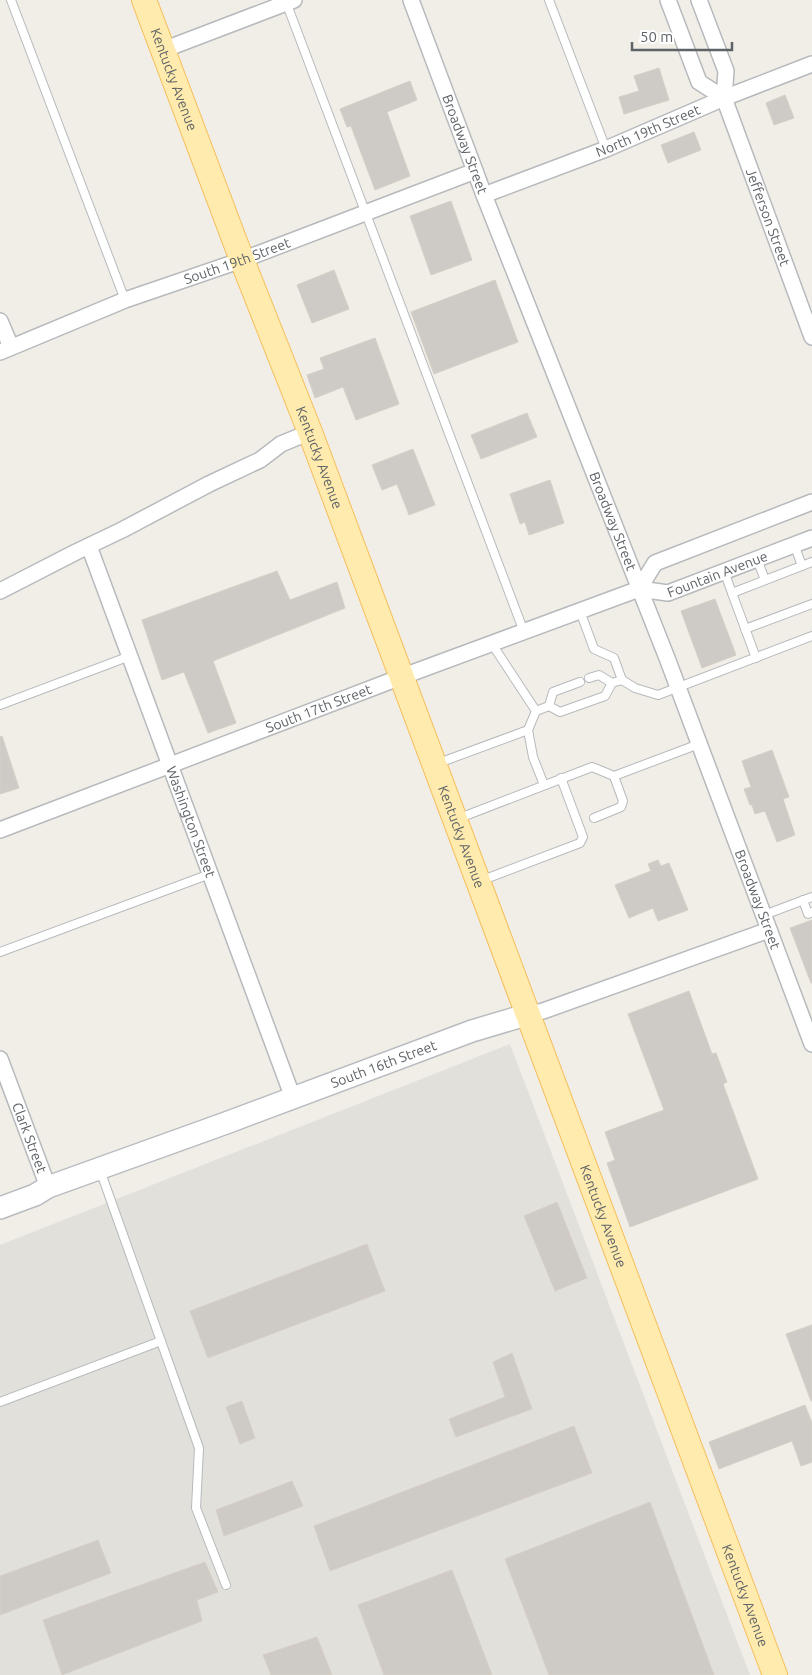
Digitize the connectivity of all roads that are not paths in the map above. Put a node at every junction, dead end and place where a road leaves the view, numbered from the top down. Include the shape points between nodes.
1 (11, 0) edge
2 (144, 0) edge
3 (411, 0) edge
4 (549, 0) edge
5 (668, 0) edge
6 (699, 0) edge
7 (288, 1) edge
8 (162, 50) junction
9 (812, 64) edge
10 (724, 98) junction
11 (606, 149) junction
12 (475, 171) junction
13 (484, 195) junction
14 (365, 212) junction
15 (242, 260) junction
16 (125, 300) junction
17 (0, 321) edge
18 (812, 336) edge
19 (6, 350) edge
20 (310, 432) junction
21 (812, 502) edge
22 (812, 538) edge
23 (794, 544) junction
24 (89, 546) junction
25 (757, 558) junction
26 (812, 562) edge
27 (802, 566) junction
28 (724, 571) junction
29 (765, 580) junction
30 (639, 589) junction
31 (0, 591) edge
32 (732, 593) junction
33 (812, 604) edge
34 (580, 611) junction
35 (745, 629) junction
36 (524, 632) junction
37 (812, 636) edge
38 (492, 644) junction
39 (130, 656) junction
40 (756, 658) junction
41 (401, 677) junction
42 (590, 678) dead end
43 (622, 680) junction
44 (580, 682) dead end
45 (612, 683) junction
46 (678, 689) junction
47 (0, 705) edge
48 (549, 706) junction
49 (536, 711) junction
50 (528, 730) junction
51 (699, 744) junction
52 (434, 765) junction
53 (170, 766) junction
54 (614, 776) junction
55 (561, 778) junction
56 (544, 785) junction
57 (594, 818) dead end
58 (455, 820) junction
59 (0, 830) edge
60 (210, 874) junction
61 (479, 882) junction
62 (812, 897) edge
63 (803, 900) junction
64 (812, 912) edge
65 (764, 915) junction
66 (769, 930) junction
67 (0, 952) edge
68 (806, 1012) edge
69 (529, 1014) junction
70 (812, 1044) edge
71 (2, 1068) edge
72 (293, 1098) junction
73 (99, 1169) junction
74 (48, 1187) junction
75 (0, 1208) edge
76 (161, 1341) junction
77 (0, 1402) edge
78 (226, 1585) dead end
79 (775, 1675) edge

1 - 16 lane
2 - 8 main road, Kentucky Avenue
3 - 12 street, Broadway Street
4 - 11 lane
5 - 10 street via 699,82
6 - 10 street, Jefferson Street via 726,71
7 - 8 street
7 - 14 lane
8 - 15 main road, Kentucky Avenue
9 - 10 street, North 19th Street
10 - 11 street, North 19th Street
10 - 18 street, Jefferson Street
11 - 13 street, North 19th Street
12 - 13 street, Broadway Street
12 - 14 street, South 19th Street
13 - 30 street, Broadway Street
14 - 15 street, South 19th Street
14 - 36 lane
15 - 16 street, South 19th Street
15 - 20 main road, Kentucky Avenue
16 - 19 street, South 19th Street
17 - 19 street
20 - 24 street via 281,444 260,460
20 - 41 main road, Kentucky Avenue
21 - 30 street, Fountain Avenue via 655,564
22 - 23 street, Fountain Avenue
23 - 25 street, Fountain Avenue
23 - 27 lane
24 - 31 street
24 - 39 street, Washington Street
25 - 28 street, Fountain Avenue
25 - 29 lane
26 - 27 lane
27 - 29 lane
28 - 30 street, Fountain Avenue via 668,593
28 - 32 lane
29 - 32 lane
30 - 34 street, South 17th Street
30 - 46 street, Broadway Street
32 - 35 lane
33 - 35 lane
34 - 36 street, South 17th Street
34 - 43 lane via 594,649 614,658
35 - 40 lane
36 - 38 street, South 17th Street
37 - 40 lane
38 - 41 street, South 17th Street
38 - 49 lane
39 - 47 lane
39 - 53 street, Washington Street
40 - 46 lane
41 - 52 main road, Kentucky Avenue
41 - 53 street, South 17th Street
42 - 45 lane via 599,675
43 - 45 lane
43 - 46 lane via 658,695
44 - 48 lane via 553,692
45 - 48 lane via 605,696 560,712
46 - 51 street, Broadway Street
48 - 49 lane
49 - 50 lane
50 - 52 lane
50 - 56 lane via 533,757
51 - 54 lane
51 - 65 street, Broadway Street
52 - 58 main road, Kentucky Avenue
53 - 59 street, South 17th Street
53 - 60 street, Washington Street
54 - 55 lane via 592,768
54 - 57 lane via 623,801 621,807
55 - 56 lane
55 - 61 lane via 583,837 580,843
56 - 58 lane
58 - 61 main road, Kentucky Avenue
60 - 67 lane
60 - 72 street, Washington Street
61 - 69 main road, Kentucky Avenue
62 - 63 lane
63 - 64 lane via 808,914
63 - 65 lane
65 - 66 street, Broadway Street
66 - 68 street, Broadway Street
66 - 69 street, South 16th Street
68 - 70 street, Broadway Street
69 - 72 street, South 16th Street via 472,1031
69 - 79 main road, Kentucky Avenue
71 - 74 street, Clark Street
72 - 73 street, South 16th Street
73 - 74 street, South 16th Street
73 - 76 lane
74 - 75 street, South 16th Street
76 - 77 lane
76 - 78 lane via 199,1448 196,1508

